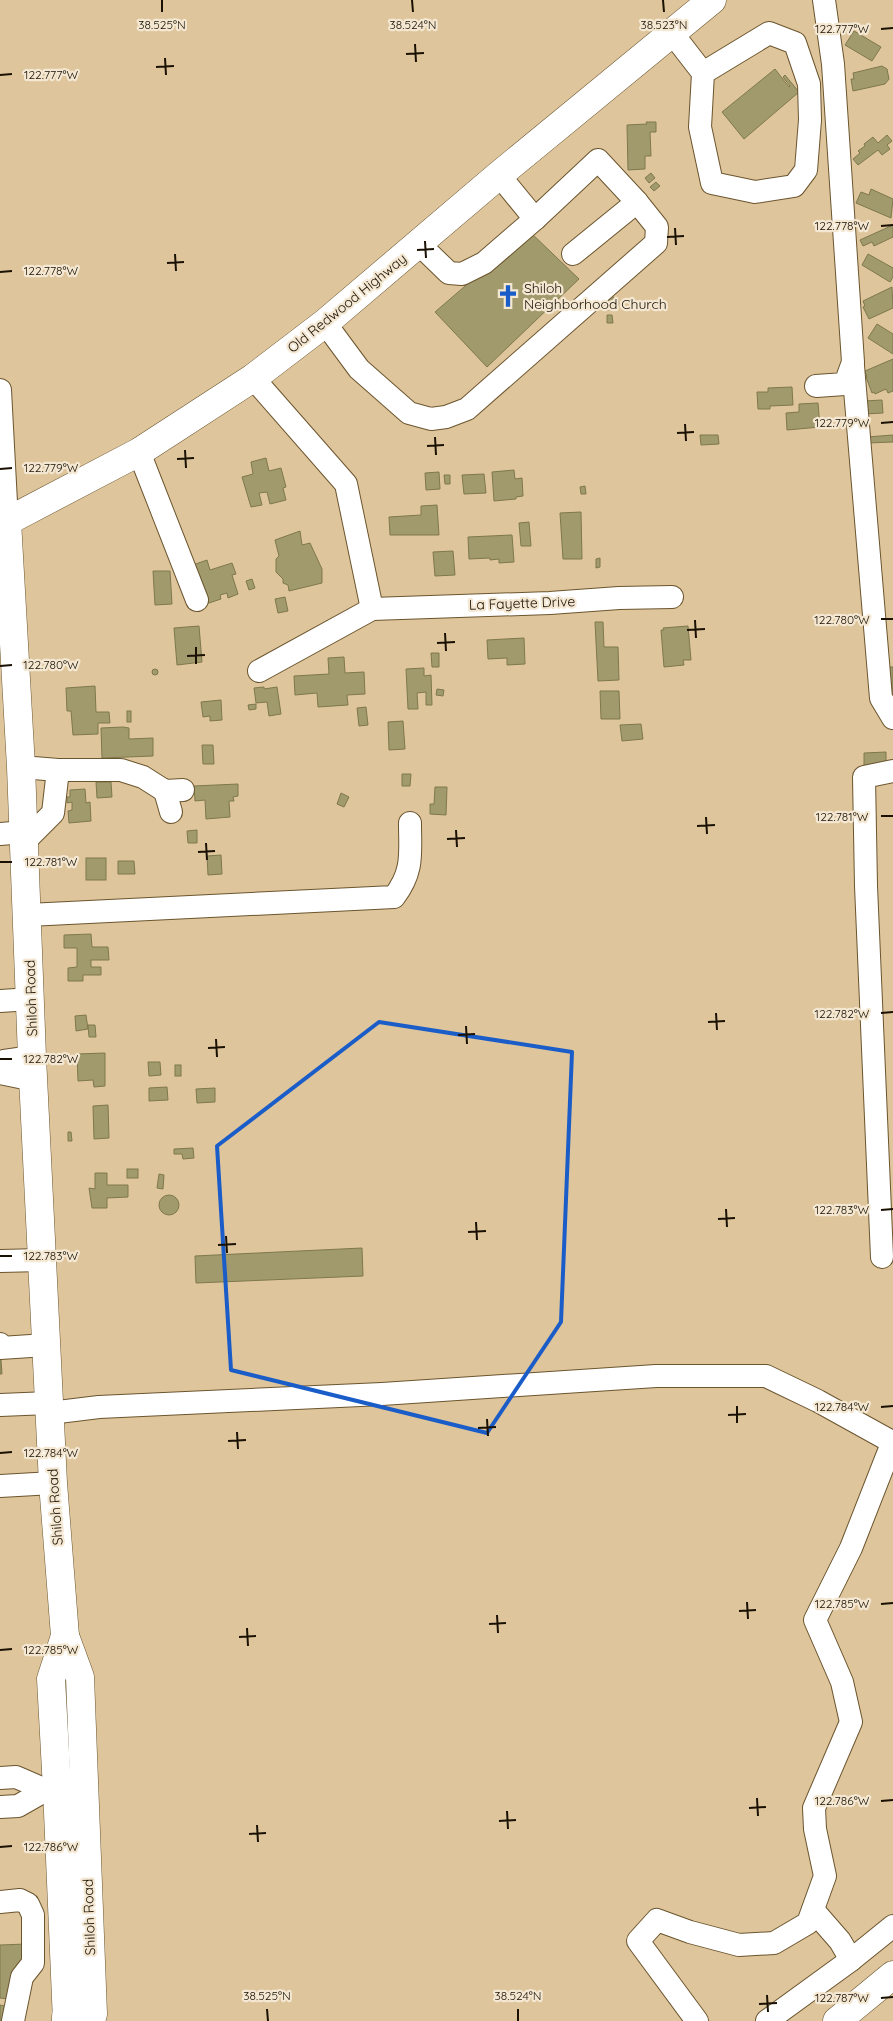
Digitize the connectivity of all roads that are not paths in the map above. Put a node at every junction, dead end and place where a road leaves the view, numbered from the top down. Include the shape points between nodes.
1 (712, 0) edge
2 (824, 0) edge
3 (672, 33) junction
4 (703, 73) junction
5 (499, 175) junction
6 (637, 202) junction
7 (535, 219) junction
8 (418, 244) junction
9 (573, 254) dead end
10 (325, 323) junction
11 (853, 362) junction
12 (253, 378) junction
13 (816, 386) dead end
14 (0, 390) edge
15 (139, 452) junction
16 (4, 523) edge
17 (672, 597) dead end
18 (197, 600) dead end
19 (372, 609) junction
20 (259, 671) dead end
21 (893, 718) edge
22 (21, 767) junction
23 (58, 770) junction
24 (893, 771) edge
25 (173, 798) dead end
26 (410, 823) dead end
27 (16, 836) edge
28 (28, 914) junction
29 (31, 999) junction
30 (0, 1001) edge
31 (0, 1065) edge
32 (33, 1068) junction
33 (0, 1073) edge
34 (882, 1257) dead end
35 (42, 1260) junction
36 (0, 1261) edge
37 (0, 1344) edge
38 (46, 1346) junction
39 (0, 1405) edge
40 (49, 1408) junction
41 (893, 1442) edge
42 (53, 1483) junction
43 (0, 1486) edge
44 (0, 1778) edge
45 (62, 1789) junction
46 (0, 1806) edge
47 (0, 1902) edge
48 (813, 1910) junction
49 (893, 1926) edge
50 (851, 1960) junction
51 (886, 1981) edge
52 (72, 2020) edge
53 (13, 2021) edge
54 (697, 2021) edge
55 (767, 2021) edge
56 (827, 2021) edge
57 (837, 2021) edge

1 - 3 main road, Old Redwood Highway
2 - 11 street via 833,64
3 - 4 street
3 - 5 main road, Old Redwood Highway
4 - 4 street via 769,33 795,43 809,84 810,120 806,170 794,186 755,192 712,183 700,127
5 - 7 street
5 - 8 main road, Old Redwood Highway
6 - 7 street via 598,160
6 - 9 street
6 - 10 street via 657,227 656,242 467,409 453,415 431,419 409,413 359,369
7 - 8 street via 484,262 462,274 449,273
8 - 10 main road, Old Redwood Highway
10 - 12 main road, Old Redwood Highway
11 - 13 street via 845,384
11 - 21 street via 881,698
12 - 15 main road, Old Redwood Highway
12 - 19 street via 346,484
14 - 16 street, Shiloh Road
15 - 16 main road, Old Redwood Highway
15 - 18 street
16 - 22 main road, Shiloh Road
17 - 19 street, La Fayette Drive
19 - 20 street, La Fayette Drive
22 - 23 street
22 - 27 main road, Shiloh Road
23 - 25 street via 121,770 143,777
23 - 27 street via 53,813
24 - 34 street via 864,776
26 - 28 street via 410,864 404,884 394,897
27 - 28 main road, Shiloh Road
28 - 29 main road, Shiloh Road
29 - 30 street
29 - 32 main road, Shiloh Road
31 - 32 street via 4,1062
32 - 33 street
32 - 35 main road, Shiloh Road
35 - 36 street
35 - 38 main road, Shiloh Road
37 - 38 street via 0,1348
38 - 40 main road, Shiloh Road
39 - 40 street
40 - 41 street via 382,1394 656,1376 766,1376
40 - 42 main road, Shiloh Road
41 - 48 street via 851,1548 815,1620 842,1682 851,1722 814,1808 825,1876
42 - 43 street
42 - 45 main road, Shiloh Road via 65,1636 51,1679
44 - 45 street via 16,1777
45 - 46 street via 18,1806
45 - 52 main road, Shiloh Road
47 - 53 street via 20,1900 28,1904 33,1915 34,1963 22,1977
48 - 50 street via 840,1941
48 - 54 street via 808,1923 774,1943 739,1945 657,1920 638,1941
49 - 50 street
50 - 55 street
51 - 56 main road
51 - 57 main road

